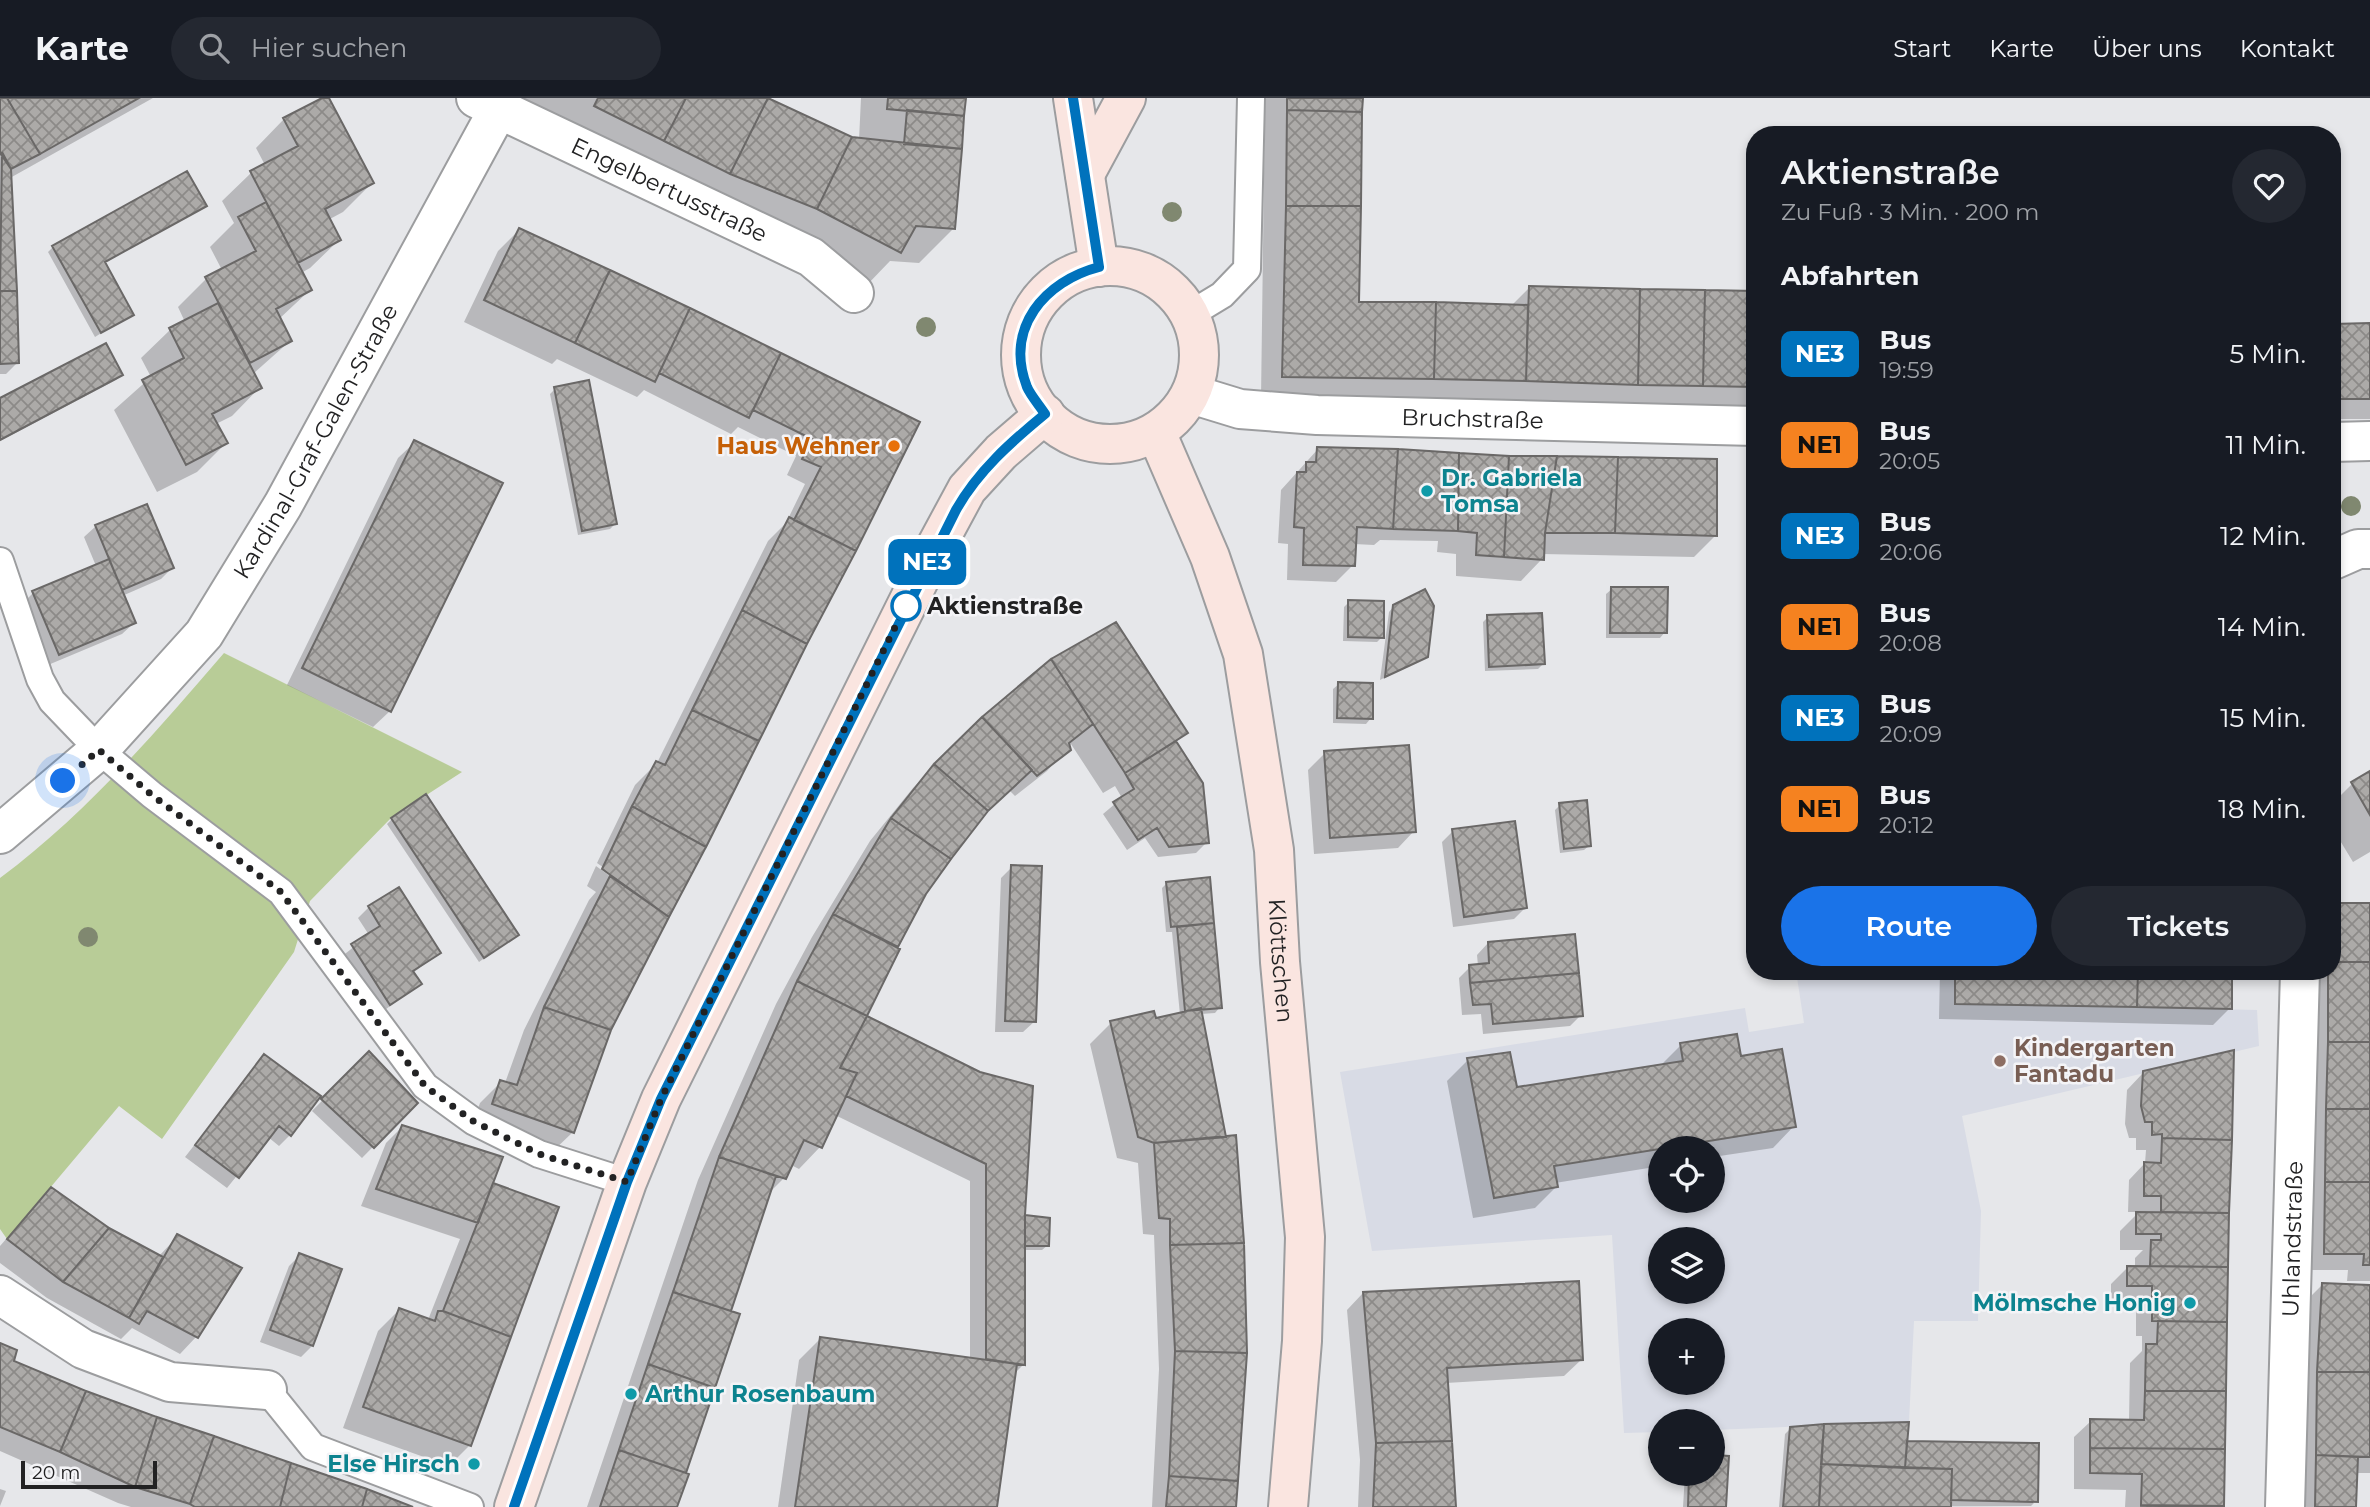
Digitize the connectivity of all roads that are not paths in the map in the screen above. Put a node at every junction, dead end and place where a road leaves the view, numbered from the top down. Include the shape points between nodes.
1 (1073, 98) edge
2 (1126, 98) edge
3 (1251, 98) edge
4 (487, 104) edge
5 (1086, 174) junction
6 (1099, 267) junction
7 (854, 293) dead end
8 (1189, 315) junction
9 (1191, 394) junction
10 (1045, 414) junction
11 (1746, 426) edge
12 (1156, 432) junction
13 (2370, 441) edge
14 (2341, 442) edge
15 (2370, 550) edge
16 (2341, 556) edge
17 (0, 561) edge
18 (99, 750) junction
19 (0, 834) edge
20 (2300, 980) edge
21 (627, 1182) junction
22 (0, 1295) edge
23 (267, 1390) joint
24 (470, 1507) edge
25 (514, 1507) edge
26 (1288, 1507) edge
27 (2285, 1507) edge

1 - 5 main road
2 - 5 main road
3 - 8 lane via 1247,269 1222,295
4 - 7 street, Engelbertusstraße via 811,257
4 - 18 street, Kardinal-Graf-Galen-Straße via 283,505 232,592 204,634
5 - 6 main road
6 - 8 main road via 1126,267 1152,276 1174,293
6 - 10 main road via 1056,284 1028,321 1022,366 1028,388
8 - 9 main road via 1200,354
9 - 11 street, Bruchstraße via 1240,409 1317,415
9 - 12 main road via 1177,415
10 - 12 main road via 1081,439 1107,444
10 - 21 main road via 967,489 661,1099
12 - 26 main road, Klöttschen via 1210,557 1243,654 1274,850 1305,1237 1302,1341
13 - 14 street
15 - 16 street via 2358,549
17 - 18 lane via 40,679 52,701
18 - 19 street, Kardinal-Graf-Galen-Straße
18 - 21 lane via 281,892 425,1086 473,1121 539,1154
20 - 27 street, Uhlandstraße
21 - 25 main road
22 - 23 street via 83,1349 170,1382
23 - 24 lane via 313,1447

